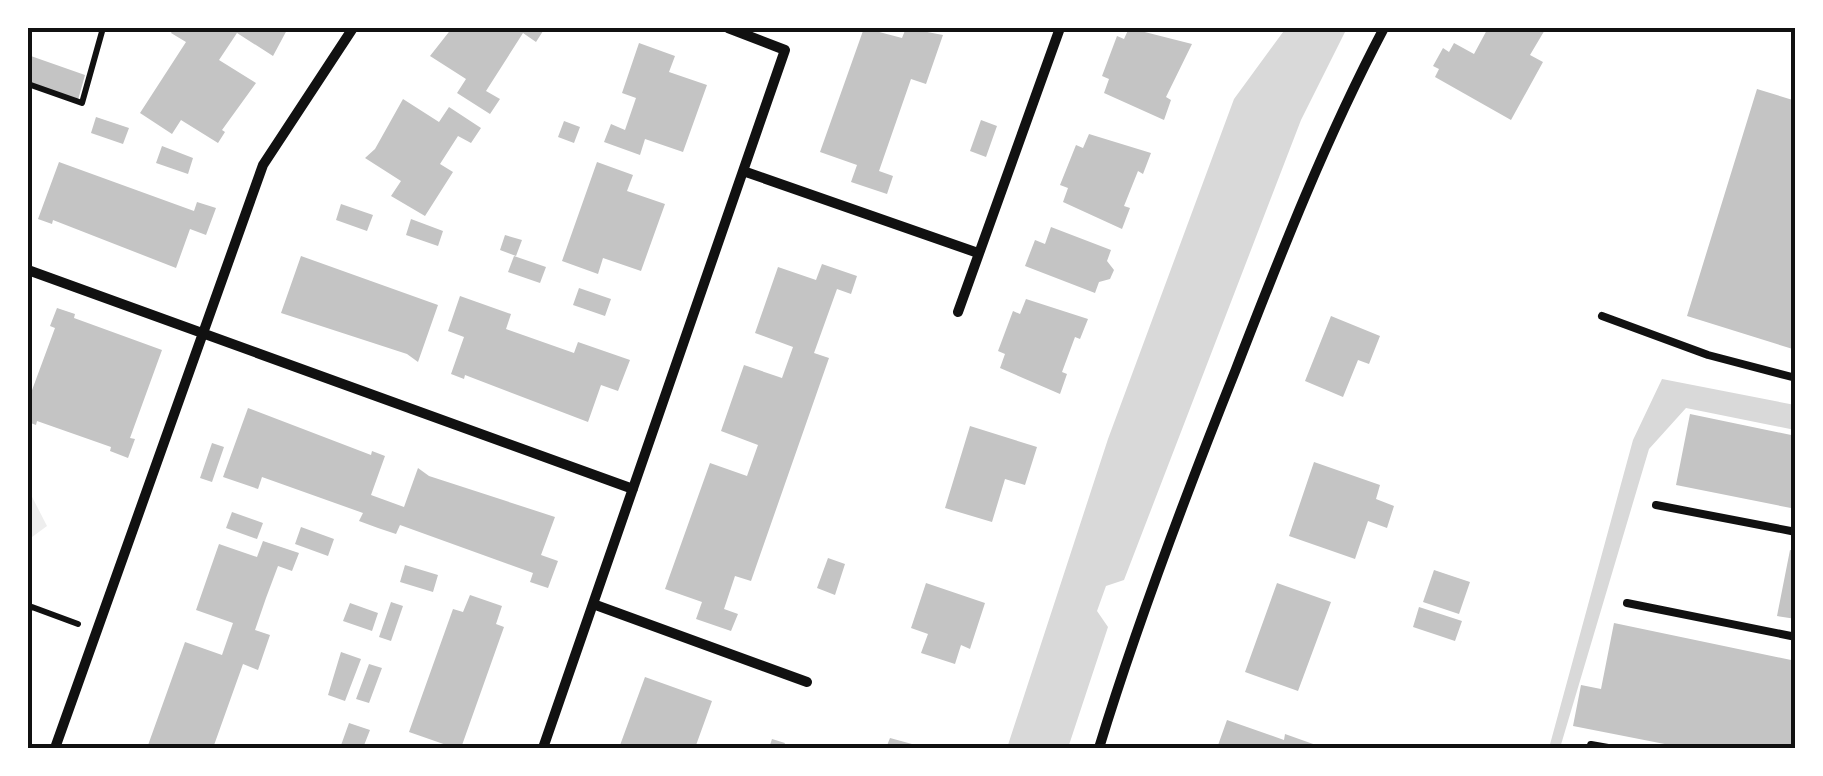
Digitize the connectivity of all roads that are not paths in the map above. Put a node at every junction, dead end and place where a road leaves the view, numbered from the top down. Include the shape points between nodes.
1 (353, 28) edge
2 (728, 28) edge
3 (1060, 28) edge
4 (1384, 28) edge
5 (746, 172) junction
6 (978, 253) junction
7 (28, 270) edge
8 (958, 312) dead end
9 (1602, 316) dead end
10 (203, 332) junction
11 (1796, 378) edge
12 (633, 489) junction
13 (1656, 504) dead end
14 (1796, 532) edge
15 (1627, 603) dead end
16 (593, 604) junction
17 (1796, 636) edge
18 (807, 682) dead end
19 (1591, 745) dead end
20 (55, 748) edge
21 (543, 748) edge
22 (1099, 748) edge
23 (1608, 748) edge

1 - 10 street via 264,164
2 - 5 street via 785,50
3 - 6 street
4 - 22 street via 1344,104 1260,308 1174,526
5 - 6 street
5 - 12 street
6 - 8 street
7 - 10 street
9 - 11 lane via 1708,356
10 - 12 street
10 - 20 street
12 - 16 street
13 - 14 lane
15 - 17 lane
16 - 18 street
16 - 21 street
19 - 23 lane

